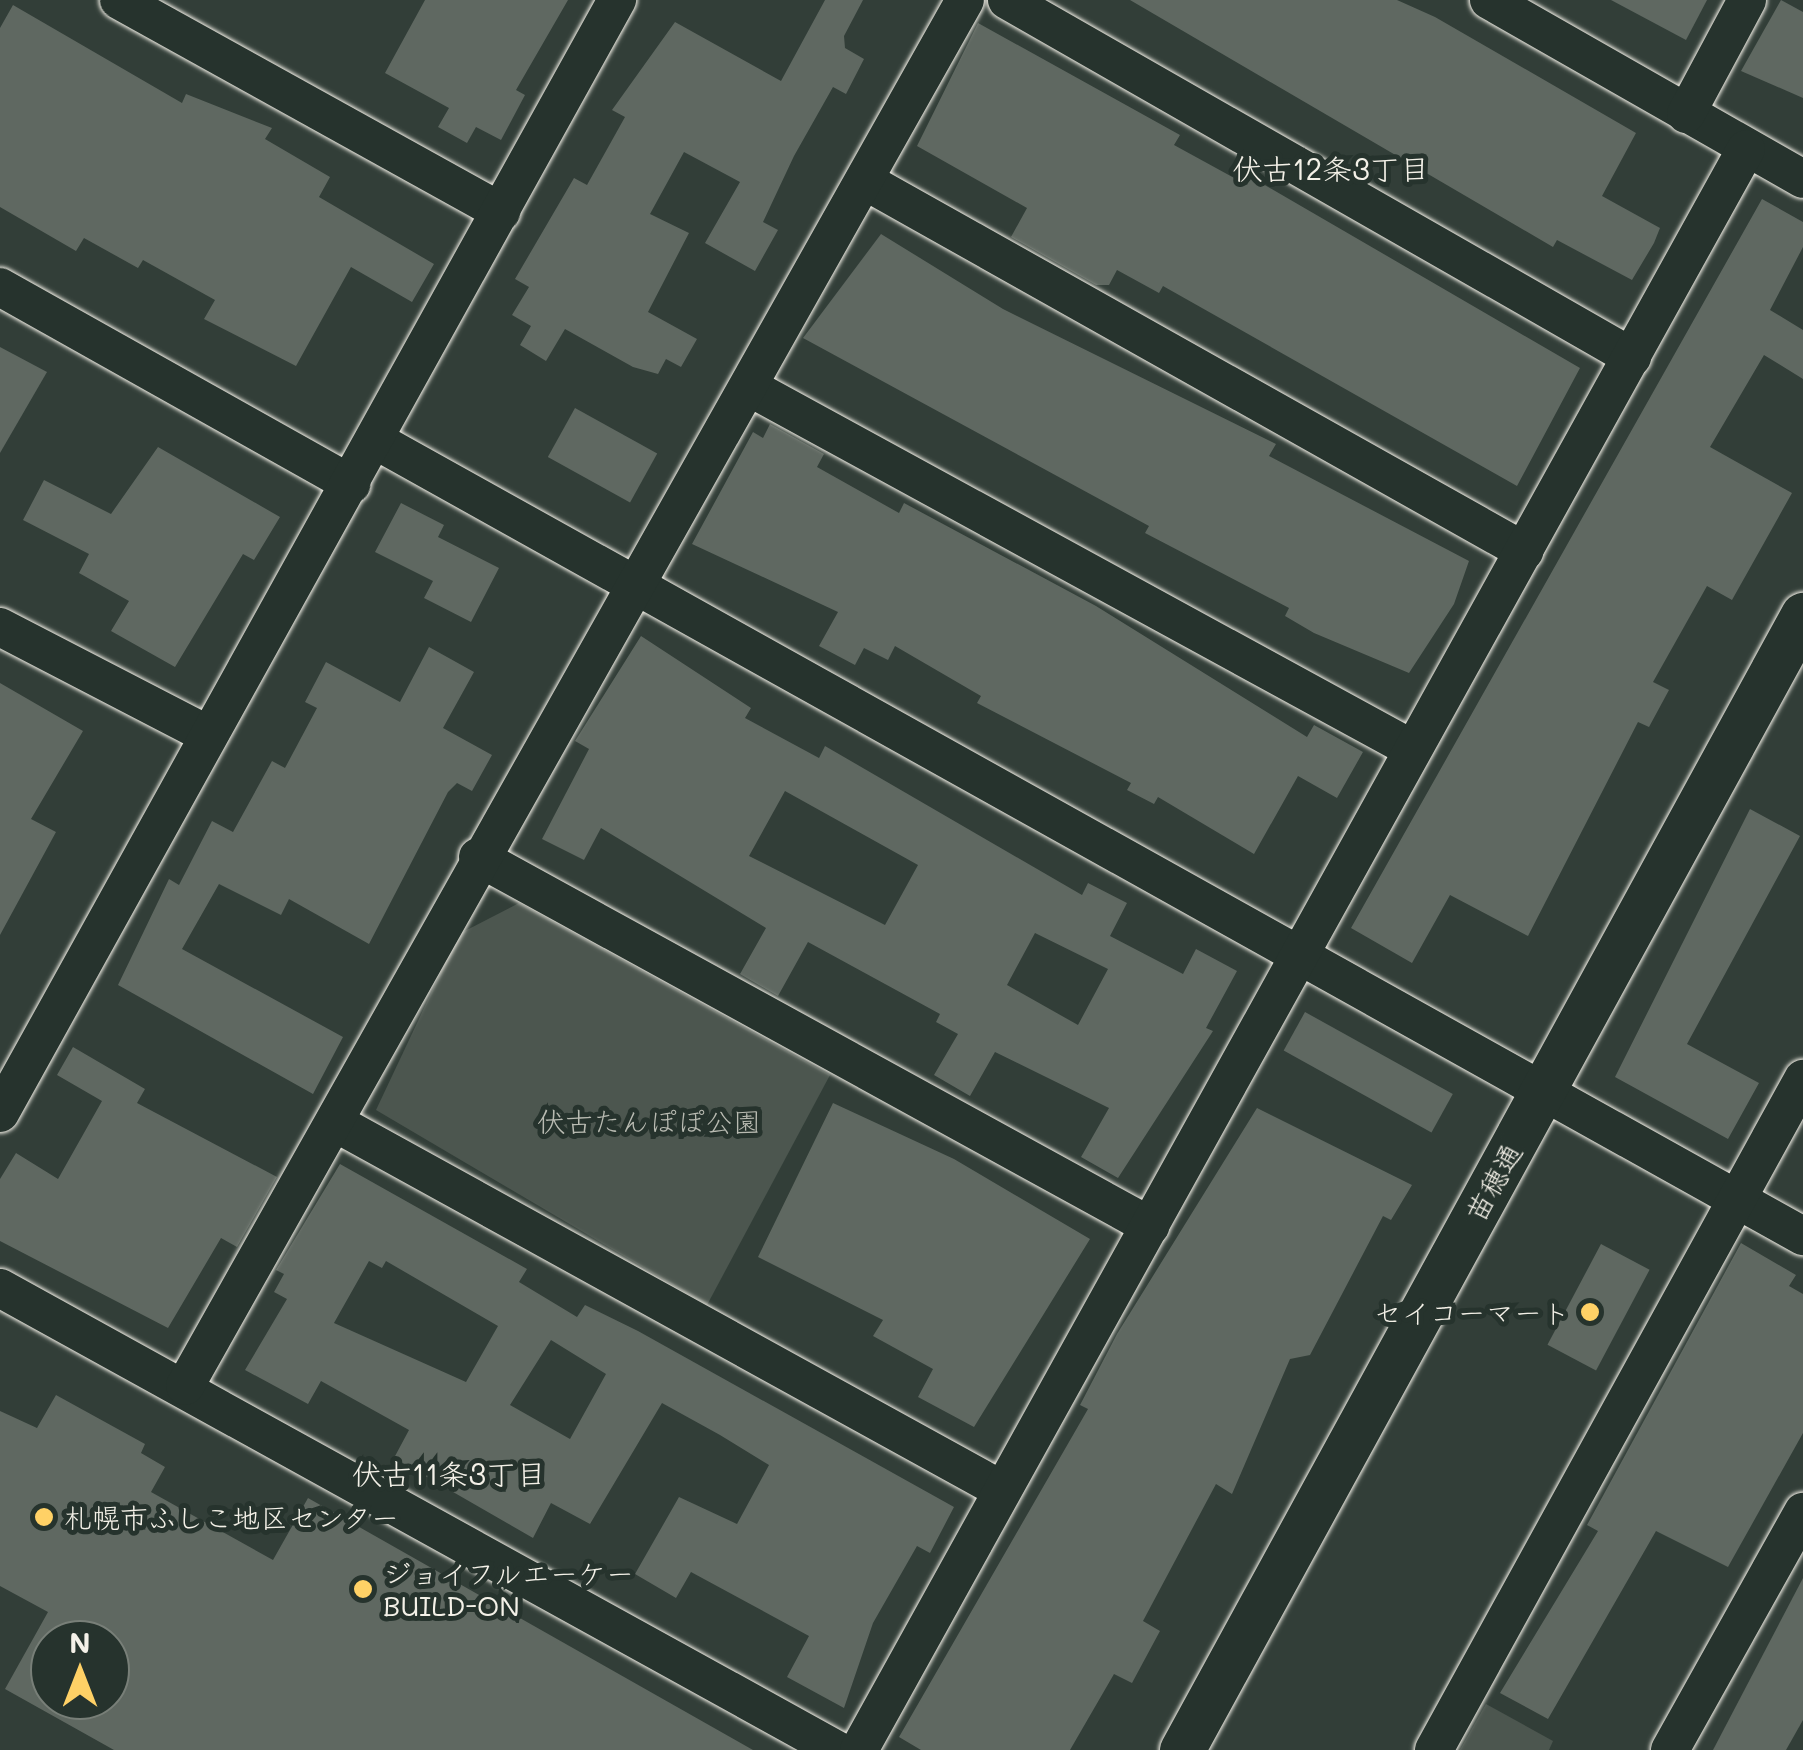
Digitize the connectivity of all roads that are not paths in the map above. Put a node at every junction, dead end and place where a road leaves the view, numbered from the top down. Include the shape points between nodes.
1 (119, 0) edge
2 (617, 0) edge
3 (965, 0) edge
4 (1007, 0) edge
5 (1489, 0) edge
6 (1747, 0) edge
7 (1686, 114) junction
8 (1746, 149) junction
9 (1803, 179) edge
10 (867, 182) junction
11 (501, 212) junction
12 (0, 287) edge
13 (1632, 357) junction
14 (751, 388) junction
15 (376, 440) junction
16 (351, 484) junction
17 (1524, 551) junction
18 (634, 590) junction
19 (1803, 614) edge
20 (0, 627) edge
21 (208, 734) junction
22 (1412, 749) junction
23 (478, 858) junction
24 (1297, 955) junction
25 (1803, 1080) edge
26 (1543, 1092) junction
27 (0, 1113) edge
28 (336, 1123) junction
29 (1735, 1198) junction
30 (1150, 1226) junction
31 (1803, 1236) edge
32 (0, 1288) edge
33 (184, 1386) junction
34 (1002, 1490) junction
35 (1803, 1512) edge
36 (837, 1750) edge
37 (859, 1750) edge
38 (1182, 1750) edge
39 (1434, 1750) edge
40 (1670, 1750) edge

1 - 11 street
2 - 11 street
3 - 10 street
4 - 13 street
5 - 7 street
6 - 7 street
7 - 8 street
8 - 9 street
8 - 13 street
10 - 14 street
10 - 17 street
11 - 15 street
12 - 16 street
13 - 17 street
14 - 18 street
14 - 22 street
15 - 16 street
15 - 18 street
16 - 21 street
17 - 22 street
18 - 23 street
18 - 24 street
19 - 26 street, 苗穂通
20 - 21 street
21 - 27 street
22 - 24 street
23 - 28 street
23 - 30 street
24 - 26 street
24 - 30 street
25 - 29 street
26 - 29 street
26 - 38 street, 苗穂通
28 - 33 street
28 - 34 street
29 - 31 street
29 - 39 street
30 - 34 street
32 - 33 street
33 - 36 street
34 - 37 street
35 - 40 street

